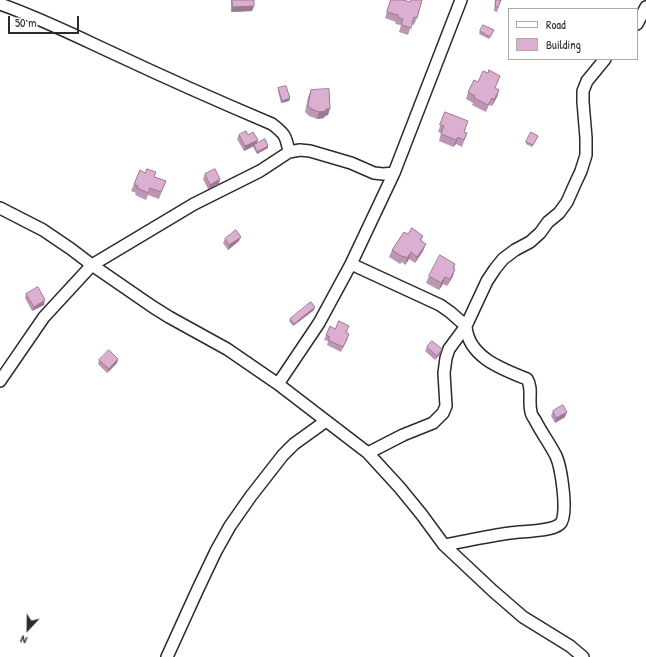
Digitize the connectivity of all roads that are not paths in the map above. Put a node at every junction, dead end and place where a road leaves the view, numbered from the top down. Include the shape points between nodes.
1 (461, 0) edge
2 (0, 4) edge
3 (646, 7) edge
4 (638, 22) edge
5 (605, 60) edge
6 (289, 152) junction
7 (394, 172) junction
8 (0, 208) edge
9 (351, 264) junction
10 (92, 265) junction
11 (466, 326) junction
12 (0, 381) edge
13 (278, 384) junction
14 (326, 421) junction
15 (368, 454) junction
16 (444, 545) junction
17 (167, 657) edge
18 (583, 657) edge

1 - 7 street
2 - 6 street via 48,22 272,124 287,139
3 - 4 street
5 - 11 street via 587,82 584,91 586,155 567,202 530,242 503,259 487,281
6 - 7 street via 310,151 374,173
6 - 10 street via 260,171 194,204
7 - 9 street
8 - 10 street via 43,230
9 - 11 street via 440,305
9 - 13 street via 319,322
10 - 12 street via 44,318
10 - 13 street via 169,317 227,350
11 - 15 street via 446,358 444,413 434,423 403,435
11 - 16 street via 466,334 476,351 493,364 527,379 530,384 531,411 559,465 564,494 564,517 561,523 547,529
13 - 14 street
14 - 15 street
14 - 17 street via 283,455 230,526
15 - 16 street via 400,488
16 - 18 street via 524,617

